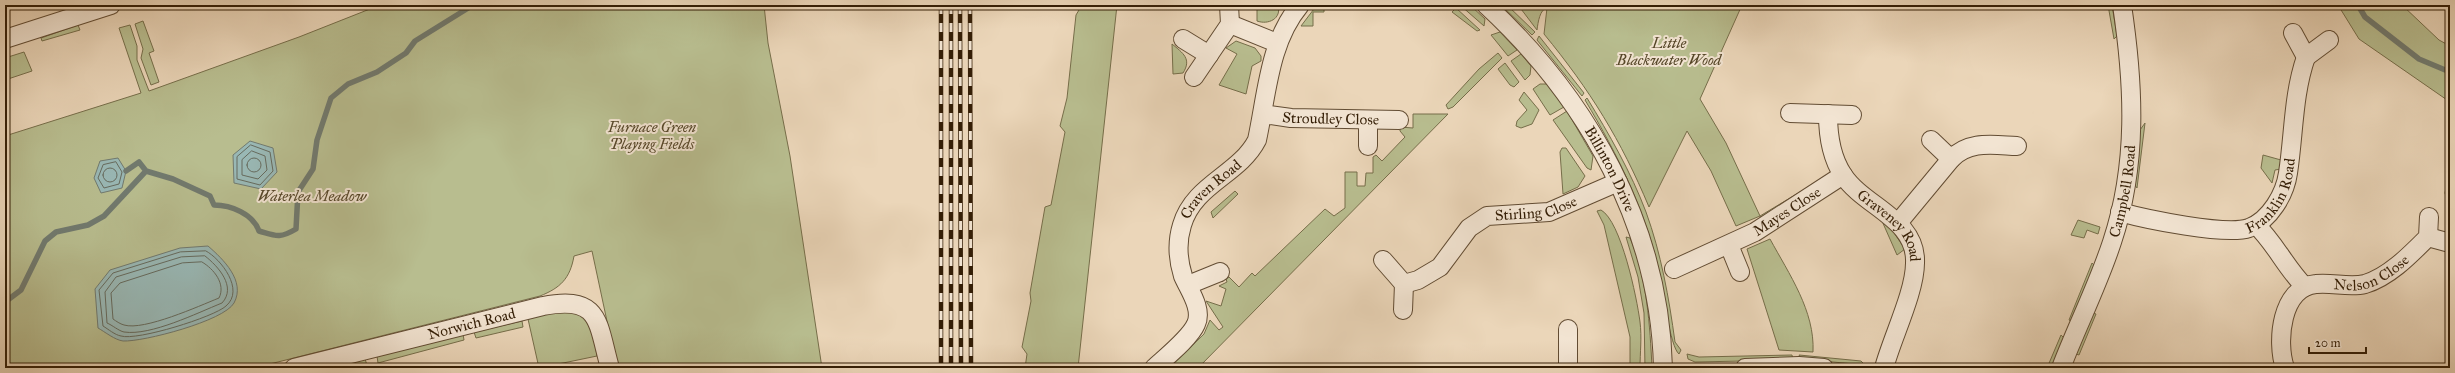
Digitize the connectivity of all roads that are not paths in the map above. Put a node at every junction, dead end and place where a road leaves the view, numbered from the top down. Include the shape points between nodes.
1 (111, 5) edge
2 (1230, 5) edge
3 (1300, 5) edge
4 (1486, 5) edge
5 (2122, 5) edge
6 (1230, 24) junction
7 (2293, 33) dead end
8 (5, 39) edge
9 (1183, 39) dead end
10 (2329, 40) dead end
11 (1277, 43) junction
12 (1209, 55) junction
13 (2306, 57) junction
14 (1194, 77) dead end
15 (1790, 113) dead end
16 (1263, 114) junction
17 (1828, 114) junction
18 (1852, 114) dead end
19 (1368, 120) junction
20 (1398, 120) dead end
21 (1931, 140) dead end
22 (1368, 146) dead end
23 (2017, 146) dead end
24 (1951, 159) junction
25 (1843, 175) junction
26 (1618, 182) junction
27 (2120, 212) junction
28 (2429, 217) dead end
29 (1898, 223) junction
30 (2256, 225) junction
31 (2428, 237) junction
32 (2450, 242) edge
33 (1729, 245) junction
34 (1383, 260) dead end
35 (1674, 269) dead end
36 (1220, 272) dead end
37 (1740, 272) dead end
38 (1404, 284) junction
39 (1188, 285) junction
40 (2305, 287) junction
41 (1403, 310) dead end
42 (1568, 329) dead end
43 (1780, 367) edge
44 (294, 368) edge
45 (610, 368) edge
46 (1154, 368) edge
47 (1568, 368) edge
48 (1662, 368) edge
49 (1746, 368) edge
50 (1824, 368) edge
51 (1884, 368) edge
52 (2061, 368) edge
53 (2285, 368) edge

1 - 8 street
2 - 6 street
3 - 11 street, Craven Road via 1287,22
4 - 26 street, Billinton Drive via 1527,44 1548,69 1588,124
5 - 27 street, Campbell Road via 2131,70 2133,113 2130,165
6 - 11 street
6 - 12 street
7 - 13 street
9 - 12 street
10 - 13 street
11 - 16 street, Craven Road
12 - 14 street
13 - 30 street, Franklin Road via 2299,80 2285,186 2276,204
15 - 17 street
16 - 19 street, Stroudley Close via 1291,118
16 - 39 street, Craven Road via 1252,149 1246,157 1202,192 1185,216 1179,246 1180,266
17 - 18 street
17 - 25 street, Graveney Road via 1832,152
19 - 20 street, Stroudley Close
19 - 22 street
21 - 24 street
23 - 24 street via 1973,144
24 - 29 street
25 - 29 street, Graveney Road via 1859,192
25 - 33 street, Mayes Close via 1779,219
26 - 38 street, Stirling Close via 1549,212 1488,216 1469,228 1440,267 1418,280
26 - 48 street, Billinton Drive via 1645,250 1659,318
27 - 30 street, Franklin Road via 2162,222 2227,230
27 - 52 street, Campbell Road via 2112,242
28 - 31 street
29 - 51 street, Graveney Road via 1912,242 1916,262
30 - 40 street
31 - 32 street
31 - 40 street, Nelson Close via 2408,256 2378,278 2364,284 2316,284
33 - 35 street, Mayes Close
33 - 37 street
34 - 38 street
36 - 39 street
38 - 41 street
39 - 46 street, Craven Road via 1197,309 1196,326
40 - 53 street via 2296,295 2284,318 2281,347
42 - 47 street
43 - 49 street
43 - 50 street
44 - 45 street, Norwich Road via 543,306 571,303 583,306 592,314

